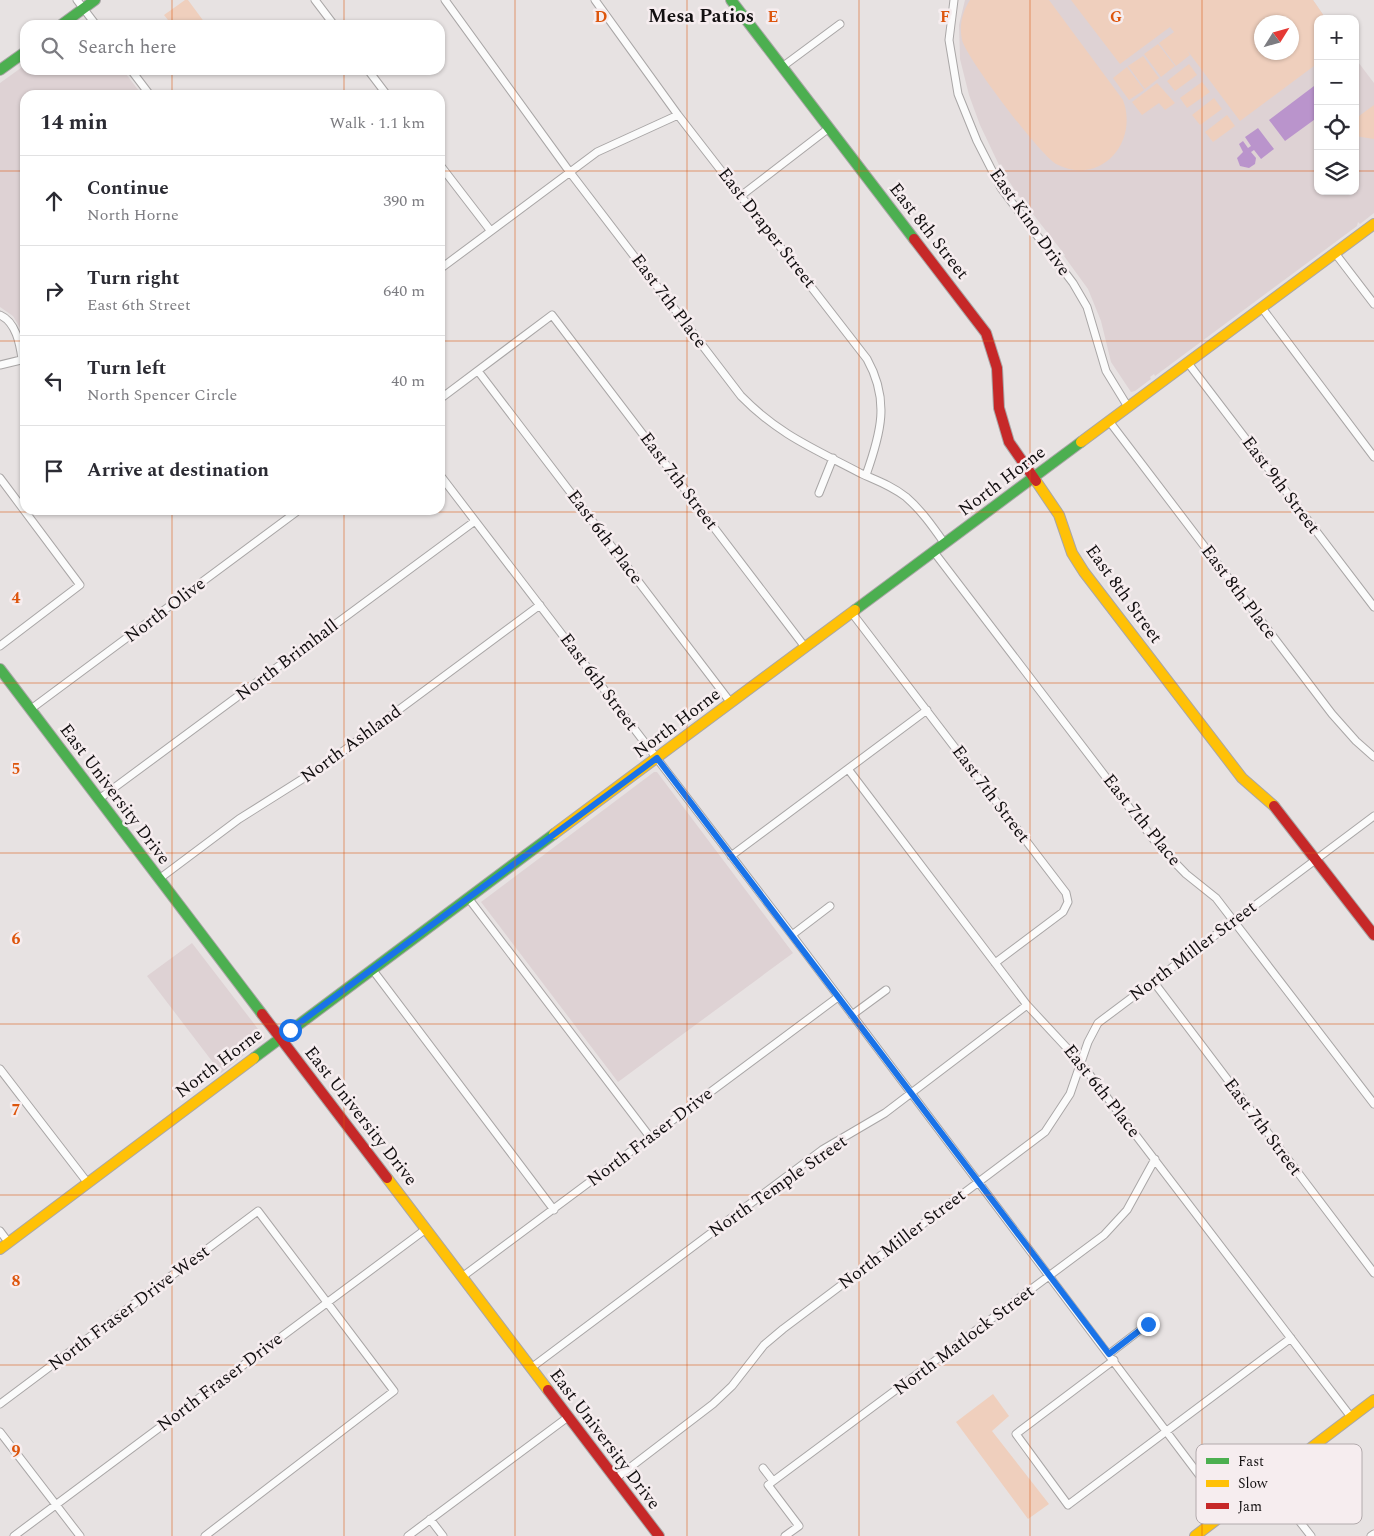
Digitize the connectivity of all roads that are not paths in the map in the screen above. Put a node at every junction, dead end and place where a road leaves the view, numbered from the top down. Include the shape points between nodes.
1 (95, 0) edge
2 (314, 0) edge
3 (445, 0) edge
4 (595, 0) edge
5 (731, 0) edge
6 (954, 0) edge
7 (80, 4) edge
8 (66, 20) edge
9 (92, 20) edge
10 (330, 20) edge
11 (840, 24) dead end
12 (20, 56) edge
13 (782, 67) junction
14 (0, 70) edge
15 (135, 75) edge
16 (372, 75) edge
17 (146, 90) edge
18 (383, 90) edge
19 (678, 115) junction
20 (830, 128) junction
21 (569, 171) junction
22 (445, 172) edge
23 (742, 195) junction
24 (1374, 224) edge
25 (490, 230) junction
26 (1335, 253) junction
27 (445, 265) edge
28 (1374, 304) edge
29 (1262, 308) junction
30 (0, 315) edge
31 (20, 345) edge
32 (20, 360) edge
33 (1188, 363) junction
34 (0, 365) edge
35 (478, 371) junction
36 (445, 395) edge
37 (1128, 407) junction
38 (1109, 421) junction
39 (1374, 457) edge
40 (833, 458) junction
41 (866, 475) junction
42 (0, 478) edge
43 (1033, 478) junction
44 (445, 482) edge
45 (819, 493) dead end
46 (20, 505) edge
47 (28, 515) edge
48 (291, 515) edge
49 (475, 520) junction
50 (945, 544) junction
51 (934, 552) junction
52 (540, 605) junction
53 (1374, 607) edge
54 (852, 612) junction
55 (0, 646) edge
56 (805, 647) junction
57 (0, 669) edge
58 (731, 703) junction
59 (31, 709) junction
60 (927, 710) junction
61 (1374, 757) edge
62 (657, 758) junction
63 (848, 769) junction
64 (99, 799) junction
65 (1374, 816) edge
66 (731, 856) junction
67 (1317, 859) junction
68 (159, 879) junction
69 (469, 899) junction
70 (830, 906) dead end
71 (1234, 920) junction
72 (792, 935) junction
73 (1374, 935) edge
74 (995, 963) junction
75 (372, 969) junction
76 (1152, 981) junction
77 (886, 990) dead end
78 (838, 996) junction
79 (1027, 1005) junction
80 (852, 1015) junction
81 (280, 1038) junction
82 (1080, 1062) junction
83 (0, 1069) edge
84 (911, 1093) junction
85 (1374, 1104) edge
86 (650, 1137) junction
87 (1155, 1159) junction
88 (87, 1182) junction
89 (978, 1182) junction
90 (554, 1210) junction
91 (426, 1228) junction
92 (0, 1231) edge
93 (9, 1243) junction
94 (0, 1249) edge
95 (1374, 1273) edge
96 (1050, 1276) junction
97 (462, 1277) junction
98 (327, 1302) junction
99 (1148, 1324) dead end
100 (1290, 1338) junction
101 (1111, 1357) junction
102 (531, 1368) junction
103 (1374, 1400) edge
104 (0, 1404) edge
105 (568, 1417) junction
106 (1351, 1418) junction
107 (1167, 1431) junction
108 (0, 1432) edge
109 (1317, 1444) edge
110 (763, 1468) dead end
111 (1196, 1471) edge
112 (615, 1479) junction
113 (773, 1481) junction
114 (56, 1504) junction
115 (430, 1519) junction
116 (1210, 1524) edge
117 (1302, 1524) edge
118 (14, 1536) edge
119 (80, 1536) edge
120 (206, 1536) edge
121 (408, 1536) edge
122 (443, 1536) edge
123 (659, 1536) edge
124 (785, 1536) edge
125 (1195, 1536) edge
126 (1311, 1536) edge

1 - 7 street
2 - 10 street
3 - 21 street, East 7th Place
4 - 19 street, East Draper Street
5 - 13 street, East 8th Street
6 - 37 street, East Kino Drive via 949,40 958,94 977,141 1001,188 1073,283 1087,307 1106,371
7 - 8 street
7 - 9 street
11 - 13 street
12 - 14 street
13 - 20 street, East 8th Street
15 - 17 street
16 - 18 street
19 - 21 street via 597,152
19 - 23 street, East Draper Street
20 - 23 street
20 - 43 street, East 8th Street via 986,332 997,368 1003,425 1016,455
21 - 25 street
21 - 40 street, East 7th Place via 741,396 788,437
22 - 25 street
23 - 41 street, East Draper Street via 858,346 875,374 880,389 881,423
24 - 26 street, North Horne
25 - 27 street
26 - 28 street
26 - 29 street, North Horne
29 - 33 street, North Horne
29 - 39 street
30 - 31 street via 13,327
32 - 34 street
33 - 37 street, North Horne
33 - 53 street, East 9th Street
35 - 36 street
35 - 56 street, East 7th Street via 552,315
35 - 58 street, East 6th Place
37 - 38 street, North Horne
38 - 43 street, North Horne
38 - 61 street, East 8th Place via 1332,714
40 - 41 street, East 7th Place
40 - 45 street
41 - 50 street, East 7th Place via 905,497 922,512
42 - 46 street
43 - 50 street, North Horne
43 - 67 street, East 8th Street via 1059,515 1072,553 1084,572 1242,778 1280,812
44 - 49 street, East 6th Street
47 - 55 street via 80,585
48 - 59 street, North Olive
49 - 52 street, East 6th Street
49 - 64 street, North Brimhall
50 - 51 street, North Horne
51 - 54 street, North Horne
51 - 71 street, East 7th Place via 1157,844 1186,874 1216,898
52 - 62 street, East 6th Street
52 - 68 street, North Ashland via 323,766 239,819
54 - 56 street, North Horne
54 - 60 street, East 7th Street
56 - 58 street, North Horne
57 - 59 street, East University Drive
58 - 62 street, North Horne
59 - 64 street, East University Drive
60 - 63 street
60 - 74 street, East 7th Street via 1067,897 1063,912
62 - 66 street, East 6th Street
62 - 69 street, North Horne
63 - 66 street
63 - 74 street, East 6th Place
64 - 68 street, East University Drive
65 - 67 street, North Miller Street
66 - 72 street, East 6th Street
67 - 71 street, North Miller Street
67 - 73 street, East 8th Street
68 - 81 street, East University Drive
69 - 75 street, North Horne
69 - 86 street
70 - 72 street
71 - 76 street, North Miller Street
71 - 85 street, East 7th Place
72 - 78 street, East 6th Street
74 - 79 street, East 6th Place
75 - 81 street, North Horne
75 - 90 street
76 - 82 street, North Miller Street via 1098,1023
76 - 95 street, East 7th Street
77 - 80 street
78 - 80 street, East 6th Street
78 - 86 street, North Fraser Drive
79 - 82 street, East 6th Place
79 - 84 street, North Temple Street
80 - 84 street, East 6th Street
81 - 88 street, North Horne
81 - 91 street, East University Drive
82 - 87 street, East 6th Place
82 - 89 street, North Miller Street via 1070,1094 1045,1132
83 - 88 street
84 - 89 street, East 6th Street
84 - 102 street, North Temple Street via 885,1113 822,1150
86 - 90 street, North Fraser Drive
87 - 96 street, North Matlock Street via 1116,1224
87 - 100 street, East 6th Place
88 - 93 street, North Horne
89 - 96 street, East 6th Street
89 - 112 street, North Miller Street via 783,1329 764,1345 713,1404
90 - 97 street, North Fraser Drive
91 - 97 street, East University Drive
91 - 98 street, North Fraser Drive
92 - 93 street
93 - 94 street, North Horne
96 - 101 street, East 6th Street
96 - 113 street, North Matlock Street
97 - 102 street, East University Drive
98 - 104 street, North Fraser Drive West via 258,1212
98 - 114 street, North Fraser Drive
98 - 120 street via 394,1392
99 - 101 street
100 - 106 street, East 6th Place
100 - 107 street
101 - 107 street, East 6th Street
101 - 107 street via 1016,1434 1068,1505
102 - 105 street, East University Drive
103 - 106 street
105 - 112 street, East University Drive
105 - 115 street
106 - 109 street
107 - 111 street, East 6th Street
108 - 114 street
110 - 113 street
112 - 123 street, East University Drive
113 - 124 street via 768,1485 799,1526
114 - 118 street, North Fraser Drive
114 - 119 street
115 - 121 street
115 - 122 street
116 - 125 street
117 - 126 street

